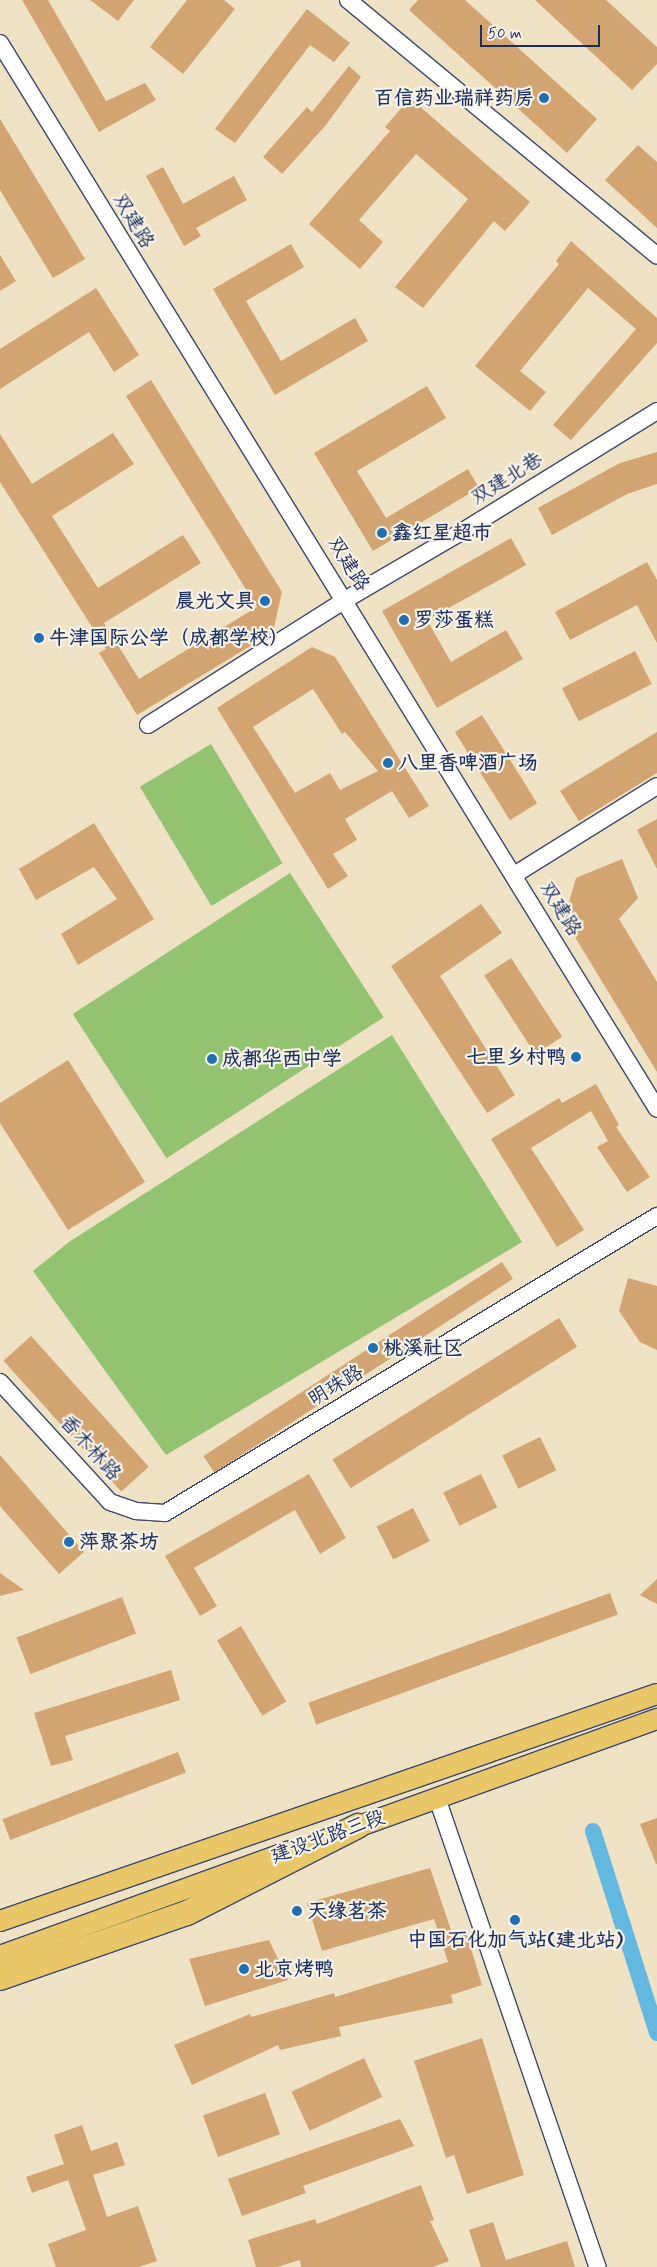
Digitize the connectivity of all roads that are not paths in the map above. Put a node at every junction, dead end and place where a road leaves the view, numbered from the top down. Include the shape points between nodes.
1 (348, 0) edge
2 (0, 43) edge
3 (657, 256) edge
4 (657, 411) edge
5 (345, 600) junction
6 (148, 725) dead end
7 (657, 786) edge
8 (514, 875) junction
9 (657, 1109) edge
10 (657, 1216) edge
11 (0, 1382) edge
12 (165, 1513) joint
13 (657, 1694) edge
14 (657, 1719) edge
15 (437, 1798) junction
16 (358, 1826) junction
17 (0, 1921) edge
18 (0, 1956) edge
19 (0, 1978) edge
20 (598, 2267) edge

1 - 3 street
2 - 5 street, 双建路
4 - 5 street, 双建北巷
5 - 6 street, 双建北巷
5 - 8 street, 双建路
7 - 8 street
8 - 9 street, 双建路
10 - 12 street, 明珠路
11 - 12 street, 香木林路 via 110,1502 136,1511
13 - 17 main road, 建设北路三段
14 - 15 main road, 建设北路三段
15 - 16 main road, 建设北路三段
15 - 20 street
16 - 18 main road, 建设北路三段
16 - 19 highway via 187,1913

